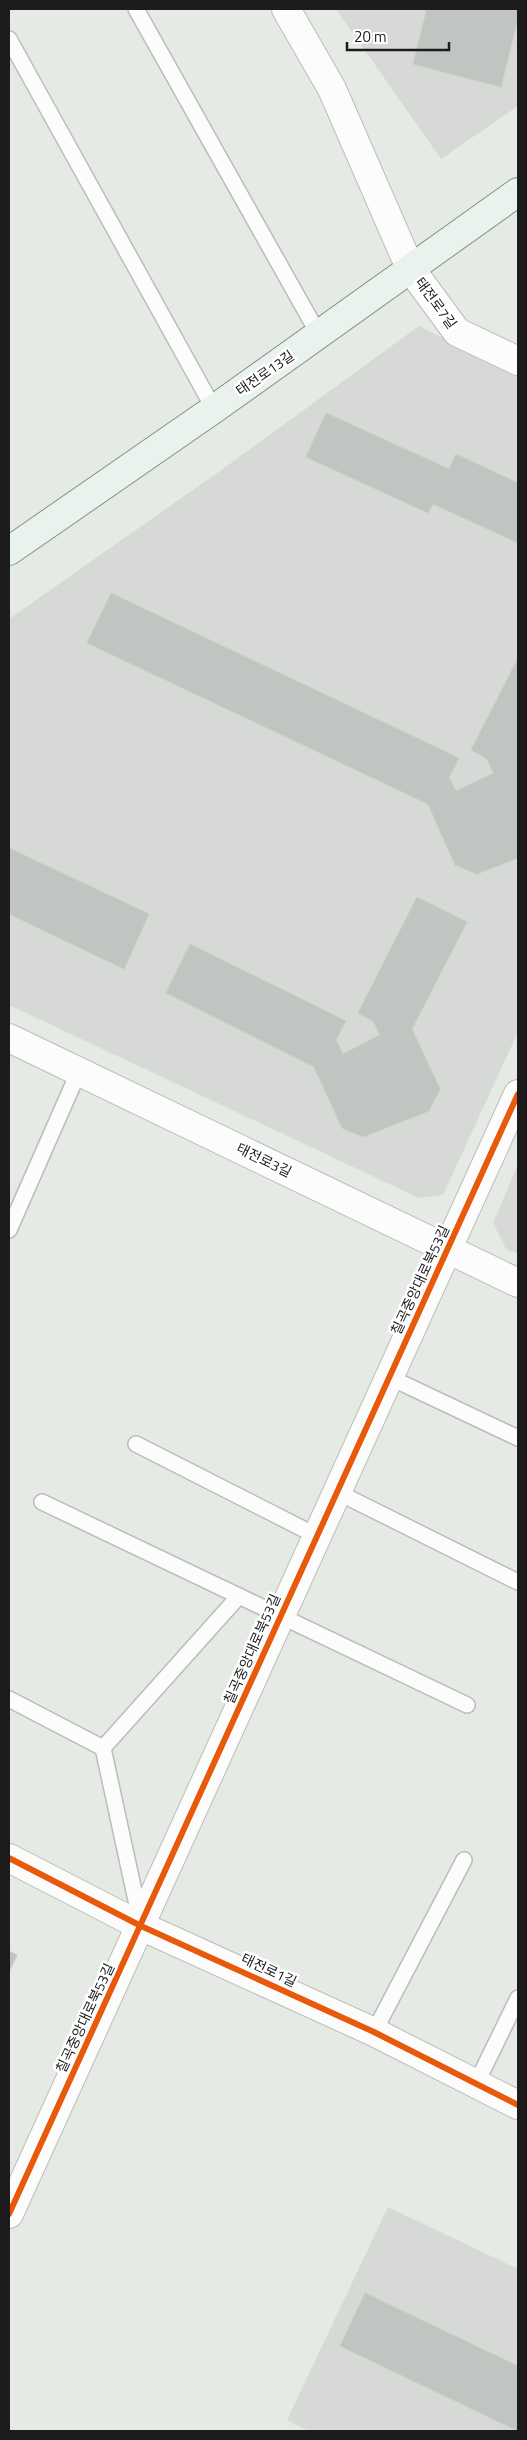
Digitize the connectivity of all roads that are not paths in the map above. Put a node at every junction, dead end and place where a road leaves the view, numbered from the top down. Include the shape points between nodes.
1 (136, 9) edge
2 (286, 9) edge
3 (9, 39) edge
4 (518, 192) edge
5 (410, 268) junction
6 (319, 335) junction
7 (518, 361) edge
8 (214, 409) junction
9 (9, 551) edge
10 (9, 1038) edge
11 (79, 1071) junction
12 (518, 1094) edge
13 (9, 1230) edge
14 (448, 1248) junction
15 (518, 1283) edge
16 (389, 1377) junction
17 (518, 1438) edge
18 (136, 1444) dead end
19 (337, 1492) junction
20 (42, 1502) dead end
21 (317, 1536) junction
22 (518, 1582) edge
23 (239, 1596) junction
24 (280, 1616) junction
25 (9, 1699) edge
26 (467, 1705) dead end
27 (103, 1748) junction
28 (9, 1858) edge
29 (464, 1860) dead end
30 (141, 1926) junction
31 (518, 1998) edge
32 (374, 2032) junction
33 (476, 2084) junction
34 (518, 2105) edge
35 (9, 2214) edge

1 - 6 lane
2 - 5 street, 태전로7길 via 332,88
3 - 8 lane
4 - 5 main road, 태전로13길
5 - 6 main road, 태전로13길
5 - 7 street, 태전로7길 via 457,332
6 - 8 main road, 태전로13길
8 - 9 main road, 태전로13길
10 - 11 street, 태전로3길
11 - 13 lane
11 - 14 street, 태전로3길
12 - 14 street, 칠곡중앙대로북53길
14 - 15 street, 태전로3길
14 - 16 street, 칠곡중앙대로북53길
16 - 17 lane
16 - 19 street, 칠곡중앙대로북53길
18 - 21 lane
19 - 21 street, 칠곡중앙대로북53길
19 - 22 lane
20 - 23 lane
21 - 24 street, 칠곡중앙대로북53길
23 - 24 lane
23 - 27 lane
24 - 26 lane
24 - 30 street, 칠곡중앙대로북53길
25 - 27 lane
27 - 30 lane
28 - 30 street, 태전로1길
29 - 32 lane
30 - 32 street, 태전로1길
30 - 35 street, 칠곡중앙대로북53길
31 - 33 lane
32 - 33 street, 태전로1길
33 - 34 street, 태전로1길

